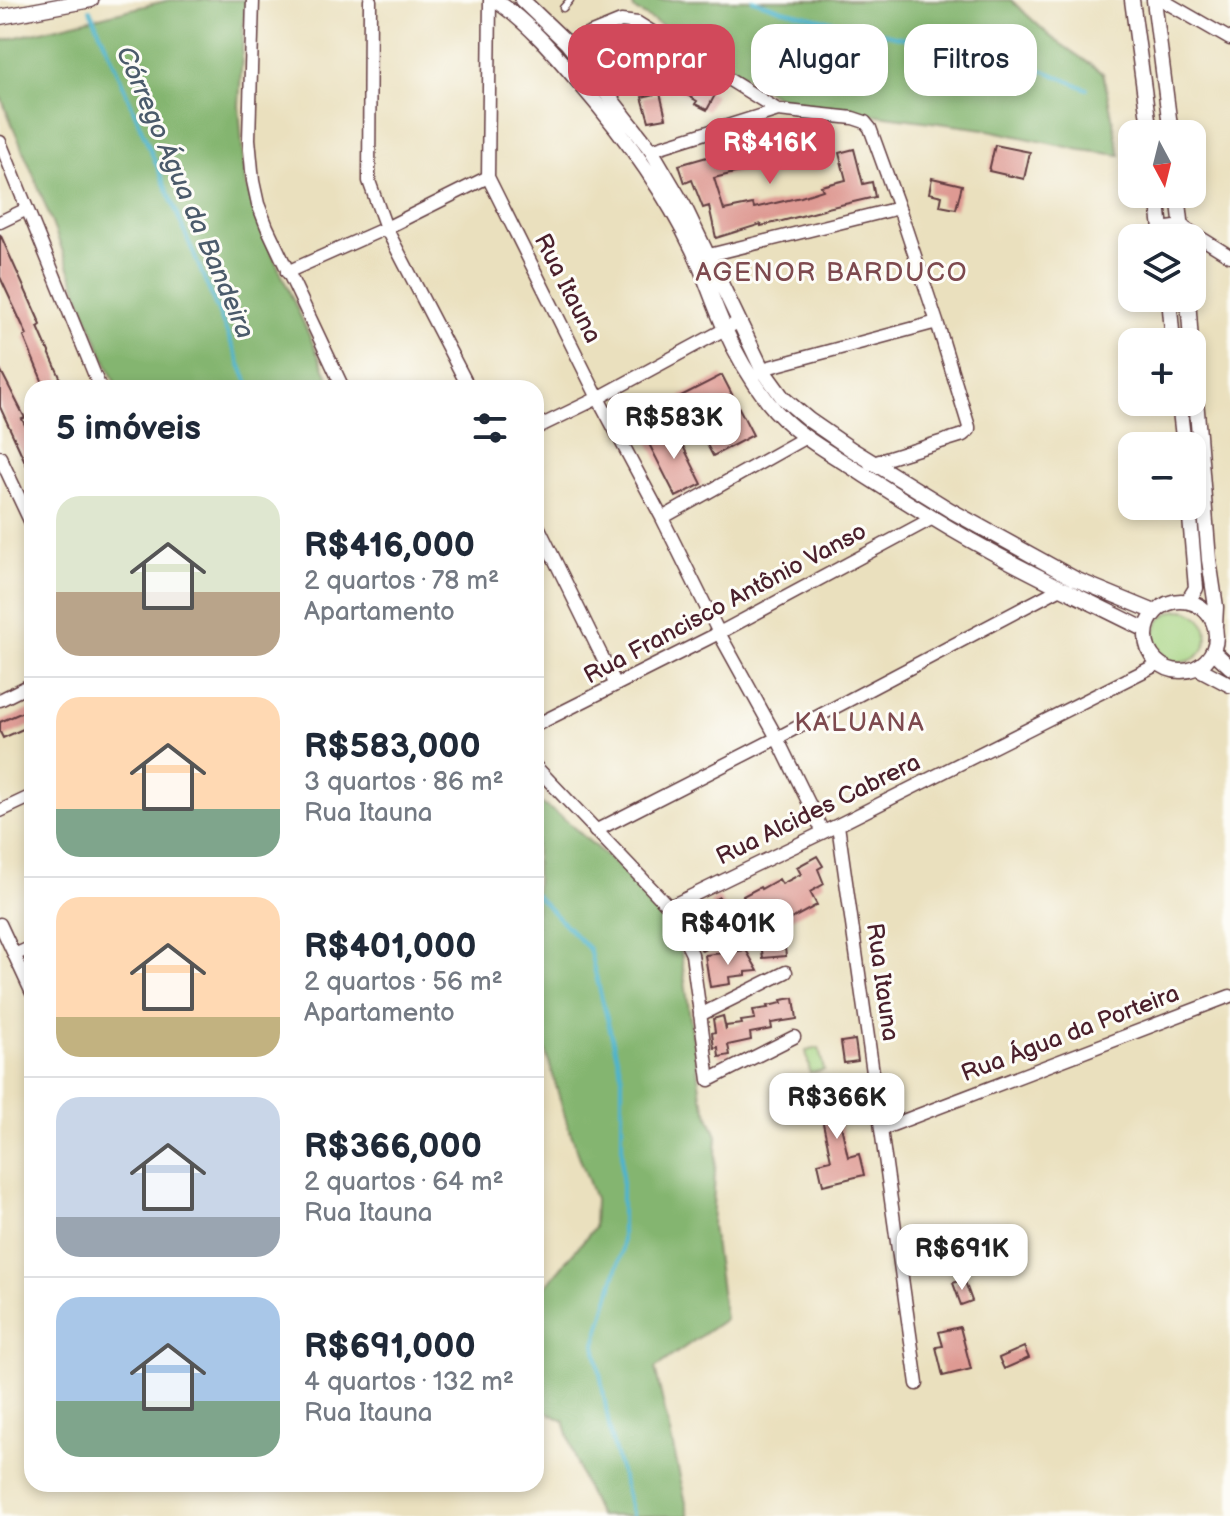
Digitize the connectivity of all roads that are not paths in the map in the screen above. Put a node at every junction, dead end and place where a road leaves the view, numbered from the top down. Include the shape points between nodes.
1 (91, 0) edge
2 (253, 0) edge
3 (370, 0) edge
4 (492, 0) edge
5 (522, 0) edge
6 (570, 0) edge
7 (1132, 0) edge
8 (1154, 0) edge
9 (1162, 0) edge
10 (563, 8) dead end
11 (0, 17) edge
12 (1230, 39) edge
13 (567, 43) junction
14 (778, 110) junction
15 (1148, 120) edge
16 (1169, 120) edge
17 (0, 142) edge
18 (651, 150) junction
19 (488, 177) junction
20 (899, 208) junction
21 (27, 209) junction
22 (0, 222) edge
23 (386, 228) junction
24 (1206, 244) edge
25 (709, 255) junction
26 (1230, 256) edge
27 (287, 272) junction
28 (937, 322) junction
29 (731, 325) junction
30 (762, 369) junction
31 (97, 380) edge
32 (339, 380) edge
33 (465, 380) edge
34 (598, 398) junction
35 (1197, 416) edge
36 (544, 424) edge
37 (806, 437) junction
38 (0, 457) edge
39 (873, 463) junction
40 (856, 470) junction
41 (24, 508) edge
42 (662, 518) junction
43 (933, 518) junction
44 (1190, 520) edge
45 (544, 538) edge
46 (1061, 588) junction
47 (1188, 601) junction
48 (1155, 612) junction
49 (1215, 626) junction
50 (1146, 630) junction
51 (719, 633) junction
52 (1213, 651) junction
53 (1158, 664) junction
54 (1230, 667) edge
55 (1198, 668) junction
56 (616, 685) junction
57 (1230, 685) edge
58 (24, 688) edge
59 (0, 700) edge
60 (544, 721) edge
61 (777, 738) junction
62 (544, 776) edge
63 (24, 800) edge
64 (0, 811) edge
65 (838, 825) junction
66 (595, 831) junction
67 (823, 832) junction
68 (669, 907) junction
69 (0, 924) edge
70 (24, 951) edge
71 (14, 955) junction
72 (786, 972) dead end
73 (24, 976) edge
74 (1230, 996) edge
75 (700, 1015) junction
76 (794, 1037) dead end
77 (882, 1129) junction
78 (917, 1384) dead end

1 - 11 street
2 - 27 street via 250,162 258,204
3 - 23 street via 369,181
4 - 19 street, Rua Itauna
4 - 29 street via 553,51 642,160
5 - 13 street
6 - 10 lane
7 - 15 street
8 - 16 street
9 - 12 street
13 - 14 street via 621,21 638,23
13 - 18 street
14 - 18 street
14 - 20 street via 865,122
17 - 21 street
18 - 25 street
19 - 23 street
19 - 34 street, Rua Itauna
20 - 25 street
20 - 28 street
21 - 22 street
21 - 31 street
23 - 27 street
23 - 33 street
24 - 26 street
25 - 29 street
27 - 32 street
28 - 30 street
28 - 39 street via 969,430
29 - 30 street
29 - 34 street
29 - 37 street via 739,358 762,394
30 - 39 street via 797,410
34 - 36 street
34 - 42 street, Rua Itauna
35 - 49 street
37 - 40 street
37 - 42 street
38 - 41 street
39 - 40 street
39 - 48 street via 1075,579
40 - 43 street
42 - 51 street, Rua Itauna
43 - 46 street
43 - 51 street, Rua Francisco Antônio Vanso
44 - 47 street via 1196,588
45 - 56 street
46 - 50 street
46 - 61 street
47 - 48 street
47 - 49 street via 1207,612
48 - 50 street
49 - 52 street
50 - 53 street via 1147,647
51 - 56 street, Rua Francisco Antônio Vanso
51 - 61 street, Rua Itauna
52 - 54 street
52 - 55 street
53 - 55 street via 1180,672
53 - 65 street, Rua Alcides Cabrera
55 - 57 street
56 - 60 street, Rua Francisco Antônio Vanso
58 - 59 street
61 - 66 street
61 - 67 street, Rua Itauna
62 - 66 street
63 - 64 street
65 - 67 street, Rua Alcides Cabrera
65 - 77 street, Rua Itauna
66 - 68 street
67 - 68 street, Rua Alcides Cabrera
68 - 75 street via 692,954
69 - 71 street
70 - 71 street
71 - 73 street
72 - 75 street
74 - 77 street, Rua Água da Porteira
75 - 76 street via 709,1080
77 - 78 street, Rua Itauna

